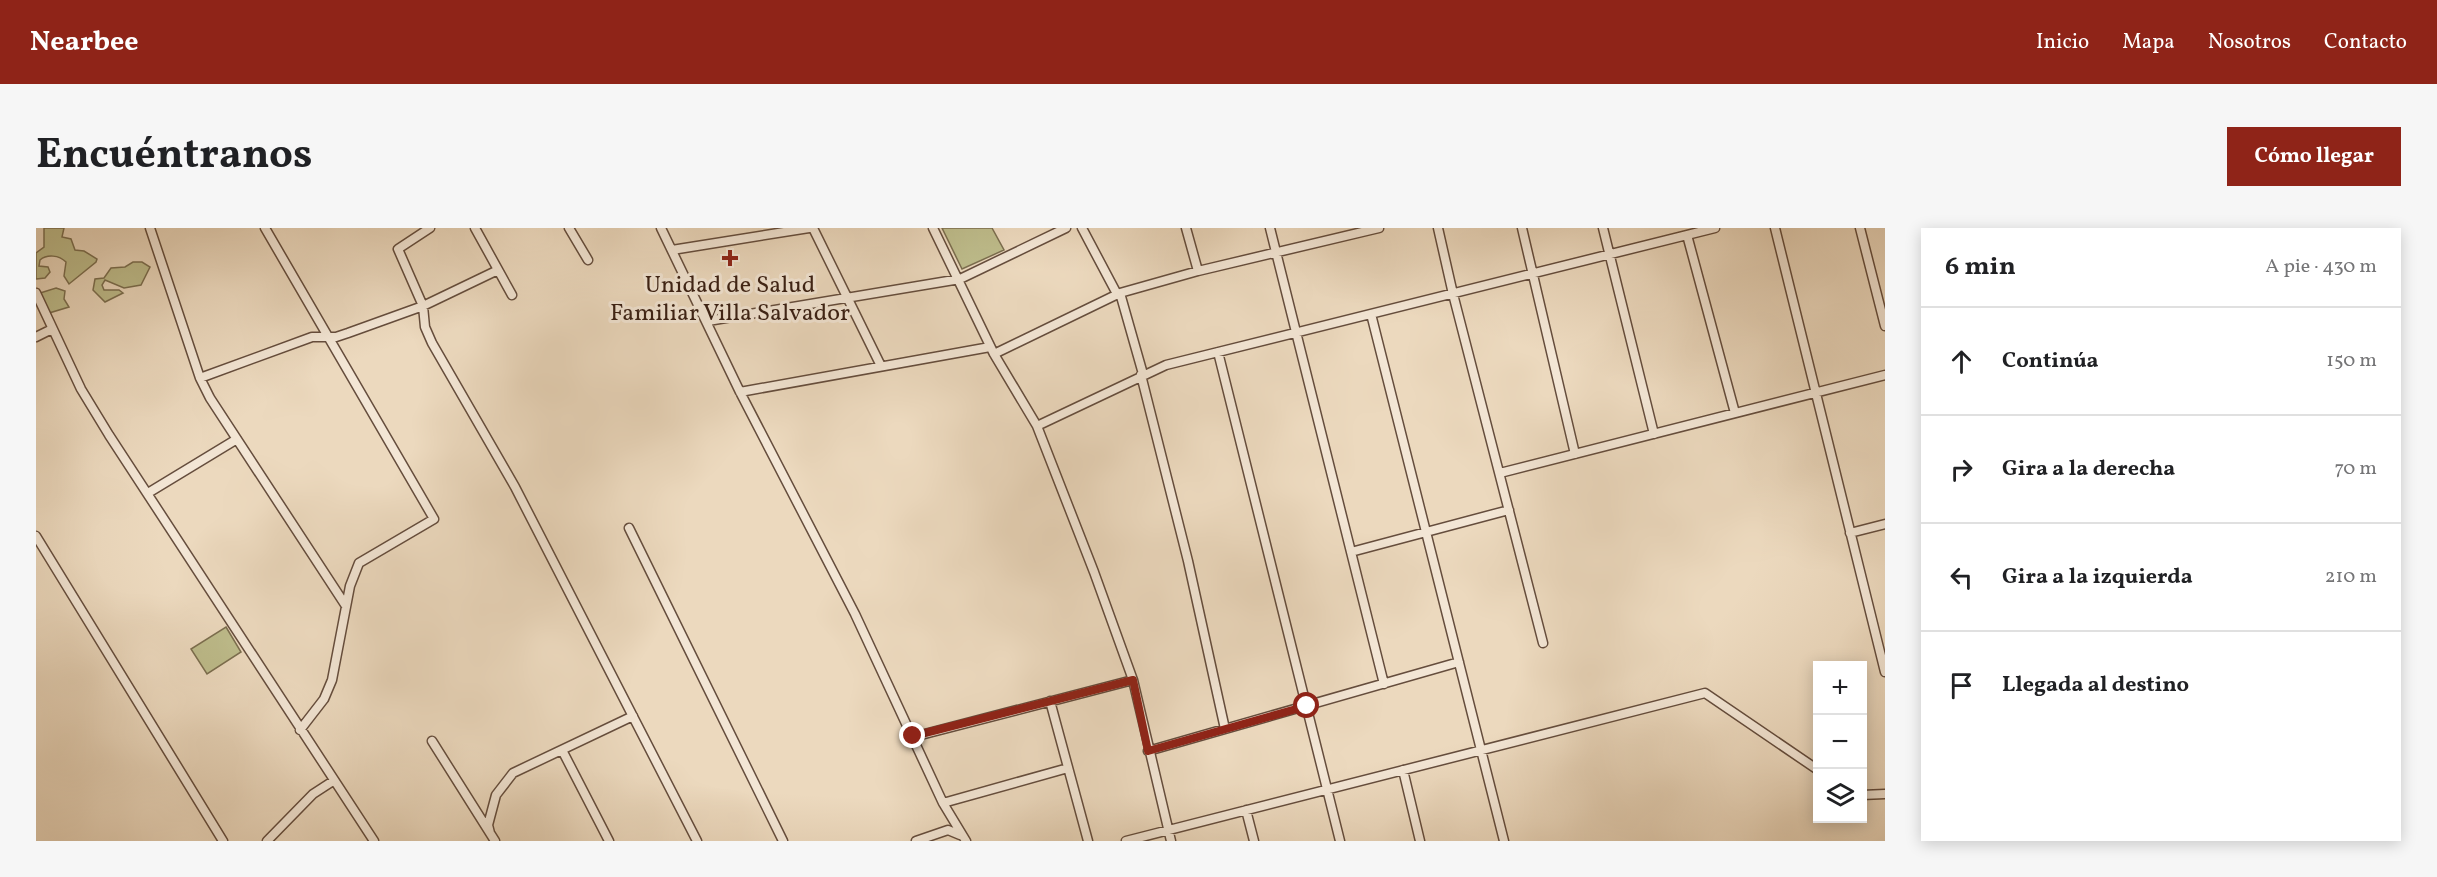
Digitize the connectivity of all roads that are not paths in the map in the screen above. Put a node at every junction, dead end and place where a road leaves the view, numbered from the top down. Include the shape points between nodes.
1 (150, 228) edge
2 (265, 228) edge
3 (475, 228) edge
4 (569, 228) edge
5 (661, 228) edge
6 (811, 228) edge
7 (933, 228) edge
8 (1066, 228) edge
9 (1082, 228) edge
10 (1186, 228) edge
11 (1270, 228) edge
12 (1379, 228) edge
13 (1438, 228) edge
14 (1522, 228) edge
15 (1604, 228) edge
16 (1714, 228) edge
17 (1775, 228) edge
18 (1860, 228) edge
19 (423, 230) edge
20 (1353, 231) edge
21 (1687, 235) junction
22 (672, 250) junction
23 (1277, 253) junction
24 (1610, 254) junction
25 (588, 260) dead end
26 (498, 270) junction
27 (1198, 271) junction
28 (1534, 273) junction
29 (960, 279) junction
30 (36, 293) edge
31 (1118, 293) junction
32 (1453, 294) junction
33 (512, 295) dead end
34 (848, 298) junction
35 (423, 306) junction
36 (1371, 314) junction
37 (708, 321) junction
38 (1885, 326) edge
39 (52, 329) junction
40 (1295, 333) junction
41 (36, 337) edge
42 (327, 337) junction
43 (992, 351) junction
44 (1218, 352) junction
45 (881, 366) junction
46 (1142, 375) junction
47 (1885, 375) edge
48 (200, 378) junction
49 (740, 392) junction
50 (1816, 393) junction
51 (1735, 413) junction
52 (1037, 426) junction
53 (1654, 434) junction
54 (237, 439) junction
55 (1575, 454) junction
56 (1500, 473) junction
57 (148, 493) junction
58 (1509, 510) junction
59 (1885, 524) edge
60 (629, 528) dead end
61 (1426, 532) junction
62 (1850, 533) junction
63 (36, 536) edge
64 (1351, 552) junction
65 (346, 606) junction
66 (1543, 644) dead end
67 (1459, 662) junction
68 (1885, 672) edge
69 (1133, 680) junction
70 (1384, 684) junction
71 (1050, 701) junction
72 (1307, 706) junction
73 (633, 716) junction
74 (1225, 729) junction
75 (300, 730) junction
76 (913, 737) junction
77 (432, 741) dead end
78 (562, 750) junction
79 (1481, 750) junction
80 (1148, 751) junction
81 (1068, 768) junction
82 (1817, 769) edge
83 (1403, 770) junction
84 (333, 781) junction
85 (1328, 789) junction
86 (1885, 794) edge
87 (1867, 795) edge
88 (943, 803) junction
89 (1246, 810) junction
90 (1168, 830) junction
91 (493, 837) edge
92 (963, 838) edge
93 (223, 841) edge
94 (267, 841) edge
95 (374, 841) edge
96 (609, 841) edge
97 (697, 841) edge
98 (783, 841) edge
99 (916, 841) edge
100 (1088, 841) edge
101 (1126, 841) edge
102 (1171, 841) edge
103 (1254, 841) edge
104 (1340, 841) edge
105 (1420, 841) edge
106 (1504, 841) edge

1 - 48 street
2 - 42 street
3 - 26 street
4 - 25 street
5 - 22 street
6 - 22 street
6 - 34 street
7 - 29 street
8 - 29 street
9 - 31 street
10 - 27 street
11 - 23 street
12 - 20 street
13 - 32 street
14 - 28 street
15 - 24 street
16 - 21 street
17 - 50 street
18 - 38 street
19 - 35 street via 398,249
20 - 23 street
21 - 24 street
21 - 51 street
22 - 37 street
23 - 27 street
23 - 40 street
24 - 28 street
24 - 53 street
26 - 33 street
26 - 35 street
27 - 31 street
28 - 32 street
28 - 55 street
29 - 34 street
29 - 43 street
30 - 39 street
31 - 43 street
31 - 46 street
32 - 36 street
32 - 56 street
34 - 37 street
34 - 45 street
35 - 42 street
35 - 73 street via 425,327 432,343 515,487
36 - 40 street
36 - 61 street
37 - 49 street
39 - 41 street
39 - 57 street via 81,389
40 - 44 street
40 - 64 street
42 - 48 street via 312,337
42 - 65 street via 434,519 359,563
43 - 45 street
43 - 52 street
44 - 46 street
44 - 72 street
45 - 49 street
46 - 52 street
46 - 74 street
47 - 50 street
48 - 54 street
49 - 76 street via 855,614
50 - 51 street
50 - 62 street
51 - 53 street
52 - 69 street
53 - 55 street
54 - 57 street
54 - 65 street
55 - 56 street
56 - 58 street
57 - 75 street
58 - 61 street
58 - 66 street
59 - 62 street
60 - 98 street
61 - 64 street
61 - 67 street
62 - 68 street
63 - 93 street
64 - 70 street
65 - 75 street via 329,689
67 - 70 street
67 - 79 street
69 - 71 street
69 - 80 street
70 - 72 street
71 - 76 street
71 - 81 street
72 - 74 street
72 - 85 street
73 - 78 street
73 - 97 street
74 - 80 street
75 - 84 street
76 - 88 street
77 - 91 street
78 - 91 street via 513,773 504,783 489,816
78 - 96 street
79 - 82 street via 1705,693
79 - 83 street
79 - 106 street
80 - 90 street
81 - 88 street
81 - 100 street
83 - 85 street
83 - 105 street
84 - 94 street via 313,794
84 - 95 street
85 - 89 street
85 - 104 street
86 - 87 street
88 - 92 street
89 - 90 street
89 - 103 street
90 - 101 street
90 - 102 street
92 - 99 street via 948,830

